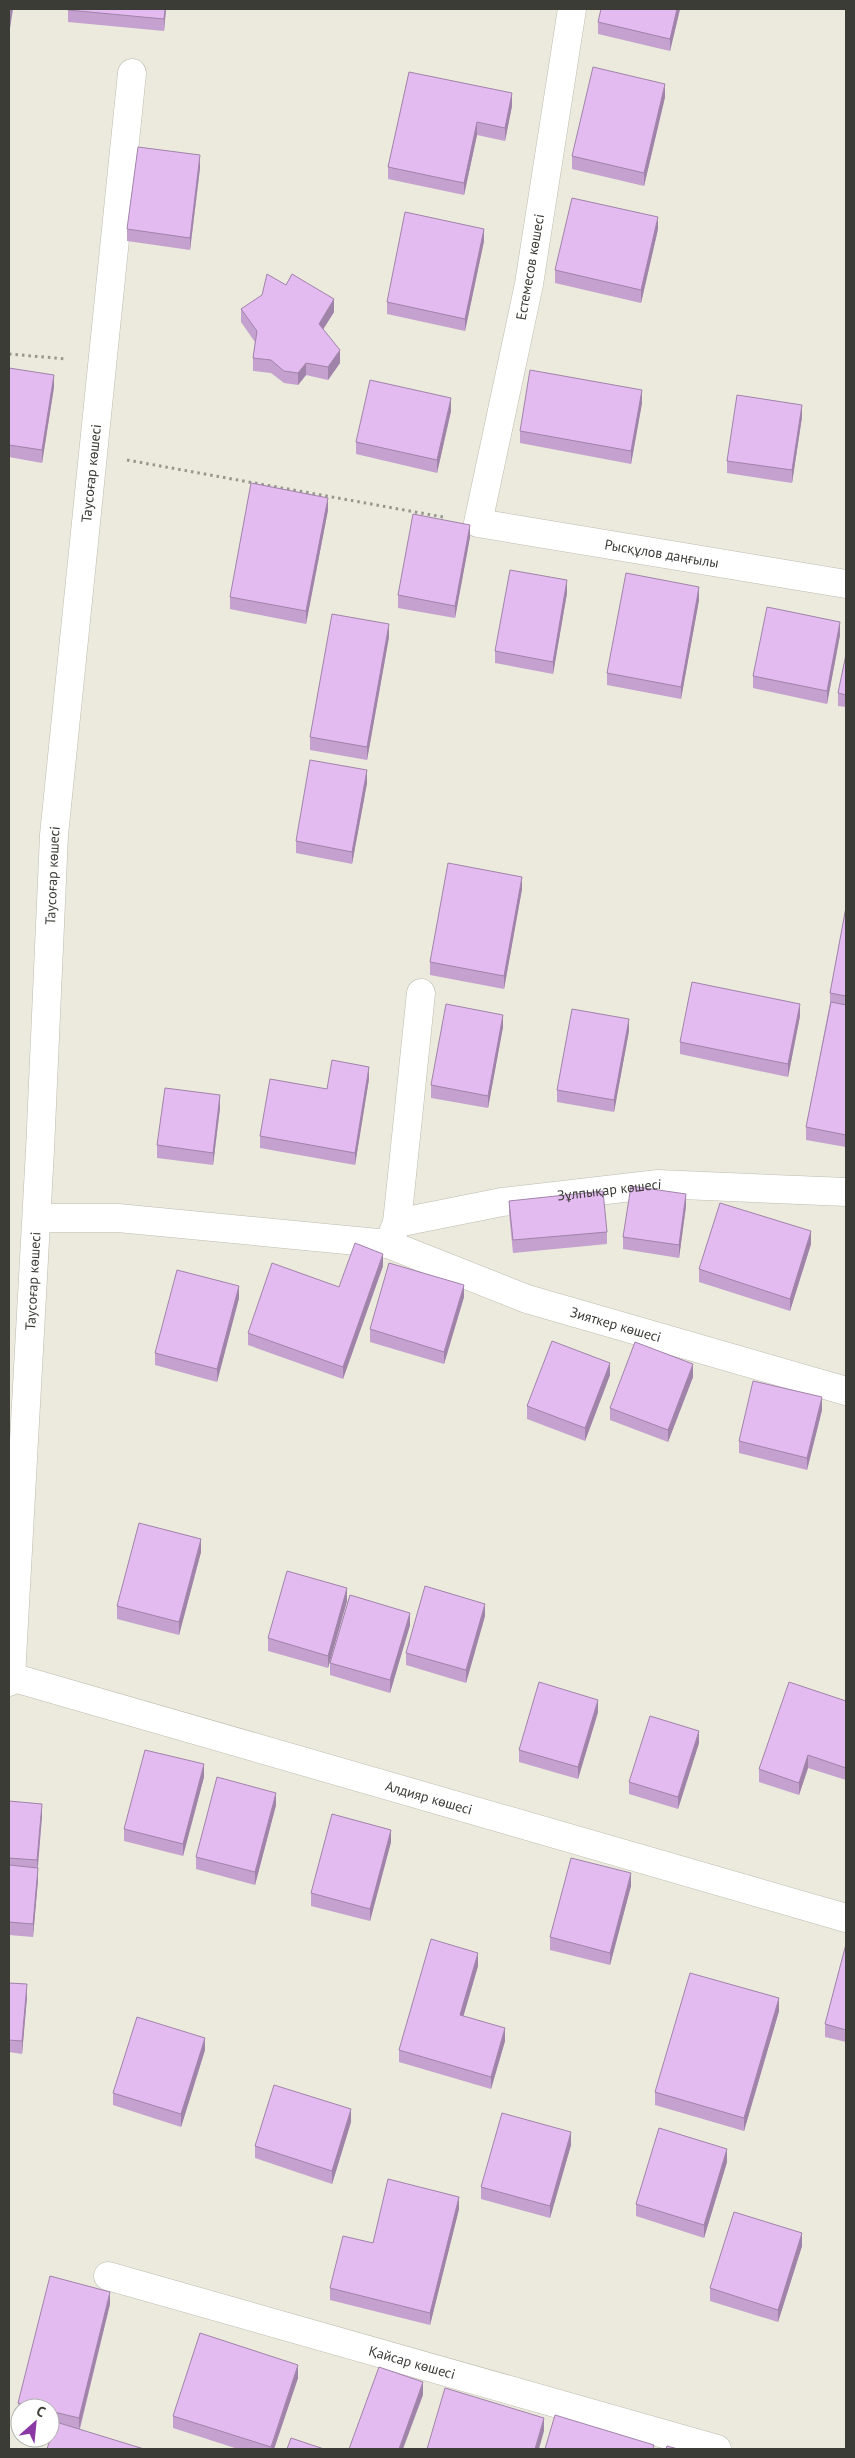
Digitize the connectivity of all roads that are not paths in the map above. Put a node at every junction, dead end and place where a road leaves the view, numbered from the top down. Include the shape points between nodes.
1 (572, 9) edge
2 (132, 73) dead end
3 (478, 523) joint
4 (846, 584) edge
5 (421, 993) dead end
6 (846, 1192) edge
7 (37, 1218) junction
8 (393, 1233) junction
9 (846, 1391) edge
10 (10, 1679) edge
11 (846, 1918) edge
12 (108, 2276) dead end
13 (717, 2449) edge

1 - 3 street, Естемесов көшесі via 529,284
2 - 7 street, Тауcоғар көшесі via 54,835
3 - 4 street, Рысқұлов даңғылы
5 - 8 street
6 - 8 street, Зұлпықар көшесі via 658,1184 502,1202
7 - 8 street via 118,1218
7 - 10 street, Тауcоғар көшесі
8 - 9 street, Зияткер көшесі via 527,1299
10 - 11 street, Алдияр көшесі
12 - 13 street, Қайсар көшесі

